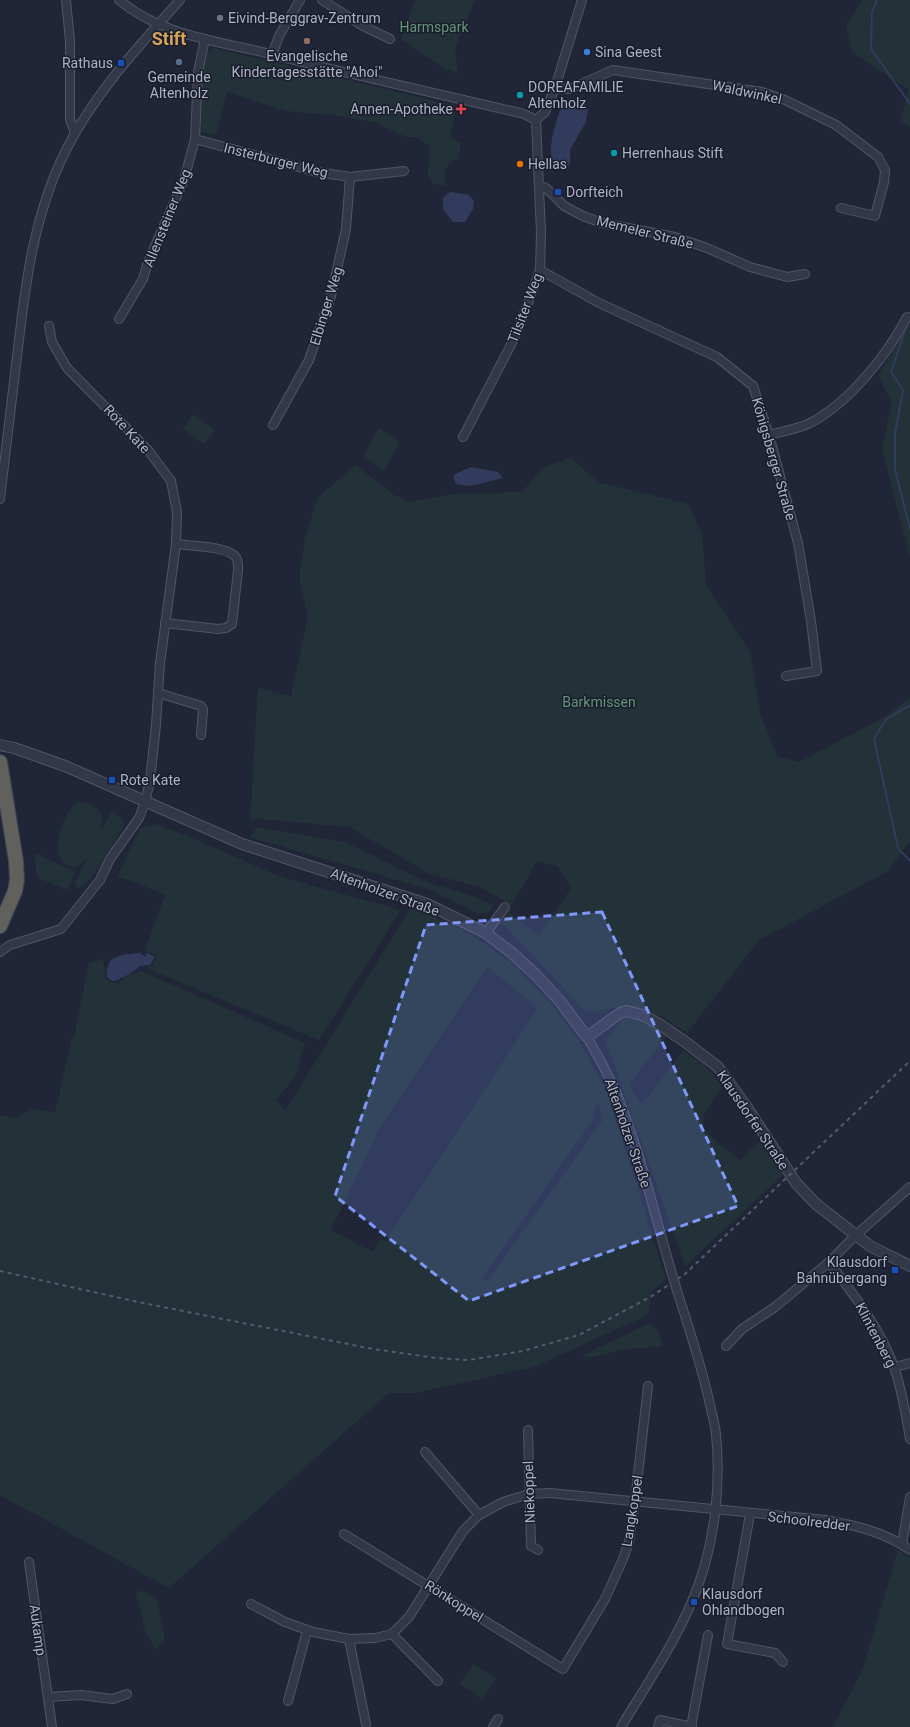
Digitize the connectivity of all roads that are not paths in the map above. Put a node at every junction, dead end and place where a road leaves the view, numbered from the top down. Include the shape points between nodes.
1 (66, 0) edge
2 (118, 0) edge
3 (180, 0) edge
4 (300, 0) edge
5 (322, 0) edge
6 (582, 0) edge
7 (158, 26) junction
8 (205, 39) junction
9 (390, 39) dead end
10 (272, 55) junction
11 (555, 88) junction
12 (536, 120) junction
13 (75, 133) junction
14 (195, 139) junction
15 (404, 171) dead end
16 (350, 177) junction
17 (539, 185) junction
18 (841, 208) dead end
19 (540, 270) junction
20 (805, 274) dead end
21 (907, 317) dead end
22 (119, 319) dead end
23 (49, 326) dead end
24 (273, 425) dead end
25 (769, 435) junction
26 (463, 437) dead end
27 (0, 499) edge
28 (176, 544) junction
29 (165, 623) junction
30 (786, 676) dead end
31 (158, 693) junction
32 (201, 735) dead end
33 (0, 745) edge
34 (0, 762) edge
35 (145, 802) junction
36 (0, 806) edge
37 (12, 838) junction
38 (15, 891) junction
39 (505, 907) dead end
40 (0, 910) edge
41 (0, 926) edge
42 (486, 933) junction
43 (0, 952) edge
44 (588, 1036) junction
45 (910, 1187) edge
46 (855, 1236) junction
47 (829, 1262) junction
48 (910, 1266) edge
49 (726, 1346) dead end
50 (910, 1363) edge
51 (895, 1367) junction
52 (648, 1386) dead end
53 (528, 1430) dead end
54 (910, 1439) edge
55 (425, 1452) dead end
56 (529, 1494) junction
57 (910, 1497) edge
58 (635, 1501) junction
59 (715, 1510) junction
60 (750, 1514) junction
61 (479, 1515) junction
62 (344, 1534) dead end
63 (902, 1544) junction
64 (538, 1550) dead end
65 (910, 1550) edge
66 (29, 1562) dead end
67 (428, 1585) junction
68 (251, 1604) dead end
69 (307, 1631) junction
70 (392, 1634) junction
71 (708, 1635) dead end
72 (349, 1639) junction
73 (783, 1662) dead end
74 (563, 1670) joint
75 (438, 1681) dead end
76 (127, 1694) dead end
77 (48, 1697) junction
78 (288, 1701) dead end
79 (366, 1724) dead end
80 (52, 1727) edge
81 (621, 1727) edge
82 (658, 1727) edge
83 (692, 1727) edge

1 - 13 street via 70,41 70,119
2 - 7 street
3 - 7 street
4 - 10 street via 279,36
5 - 9 street via 363,26
6 - 11 street
7 - 8 street
7 - 13 street via 121,68
8 - 10 street
8 - 14 street, Allensteiner Weg via 197,78
10 - 12 street via 524,114
11 - 12 street via 545,112
11 - 18 street, Waldwinkel via 570,89 613,70 762,92 785,100 836,125 878,157 885,170 875,216
12 - 17 street, Tilsiter Weg
13 - 27 street via 41,209 29,262
14 - 16 street, Insterburger Weg via 307,170
14 - 22 street, Allensteiner Weg via 184,180 143,279
15 - 16 street, Insterburger Weg
16 - 24 street, Elbinger Weg via 346,229 331,296 309,360
17 - 19 street, Tilsiter Weg
17 - 20 street, Memeler Straße via 546,188 564,206 602,223 675,237 750,267 787,277
19 - 25 street, Königsberger Straße via 599,303 718,357 753,386
19 - 26 street, Tilsiter Weg via 517,333
21 - 25 street via 871,371 840,401 810,423
23 - 28 street, Rote Kate via 52,342 67,368 148,450 171,481 177,512
25 - 30 street, Königsberger Straße via 798,543 817,671
28 - 29 street, Rote Kate
28 - 29 street via 218,549 236,557 238,571 232,624 218,629
29 - 31 street, Rote Kate
31 - 32 street via 201,706
31 - 35 street, Rote Kate via 150,781
33 - 35 street, Altenholzer Straße via 65,766
34 - 37 highway
35 - 42 street, Altenholzer Straße via 242,844 427,904
35 - 43 street, Rote Kate via 139,818 110,859 100,880 61,929 10,945
36 - 37 highway
37 - 38 highway via 16,868
38 - 40 highway
38 - 41 highway
39 - 42 street
42 - 44 street, Altenholzer Straße via 535,974
44 - 46 street, Klausdorfer Straße via 620,1013 627,1011 659,1024 684,1041 718,1067 748,1108 796,1183 816,1204
44 - 59 street, Altenholzer Straße, bridge via 620,1101 636,1146 705,1381 716,1433
45 - 46 street
46 - 47 street
46 - 48 street, Klausdorfer Straße
47 - 49 street via 775,1307 742,1329
47 - 51 street, Klintenberg via 862,1305
50 - 51 street
51 - 54 street, Klintenberg
52 - 58 street, Langkoppel
53 - 56 street, Niekoppel
55 - 61 street
56 - 58 street, Schoolredder via 550,1493
56 - 61 street, Schoolredder via 503,1502
56 - 64 street, Niekoppel via 531,1546
57 - 63 street
58 - 59 street, Schoolredder
58 - 74 street, Langkoppel via 629,1542 623,1559 605,1599
59 - 60 street, Schoolredder
59 - 81 street, Altenholzer Straße via 706,1558 692,1600 661,1661
60 - 63 street, Schoolredder via 845,1524
60 - 73 street, Schoolredder via 727,1644 775,1653
61 - 67 street, Schoolredder via 463,1531
62 - 67 street, Rönkoppel
63 - 65 street, Schoolredder
66 - 77 street, Aukamp
67 - 70 street, Schoolredder via 409,1617
67 - 74 street, Rönkoppel
68 - 69 street
69 - 72 street
69 - 78 street
70 - 72 street via 375,1638
70 - 75 street
71 - 83 street
72 - 79 street
76 - 77 street via 112,1699 81,1696
77 - 80 street, Aukamp
82 - 83 street via 660,1720

